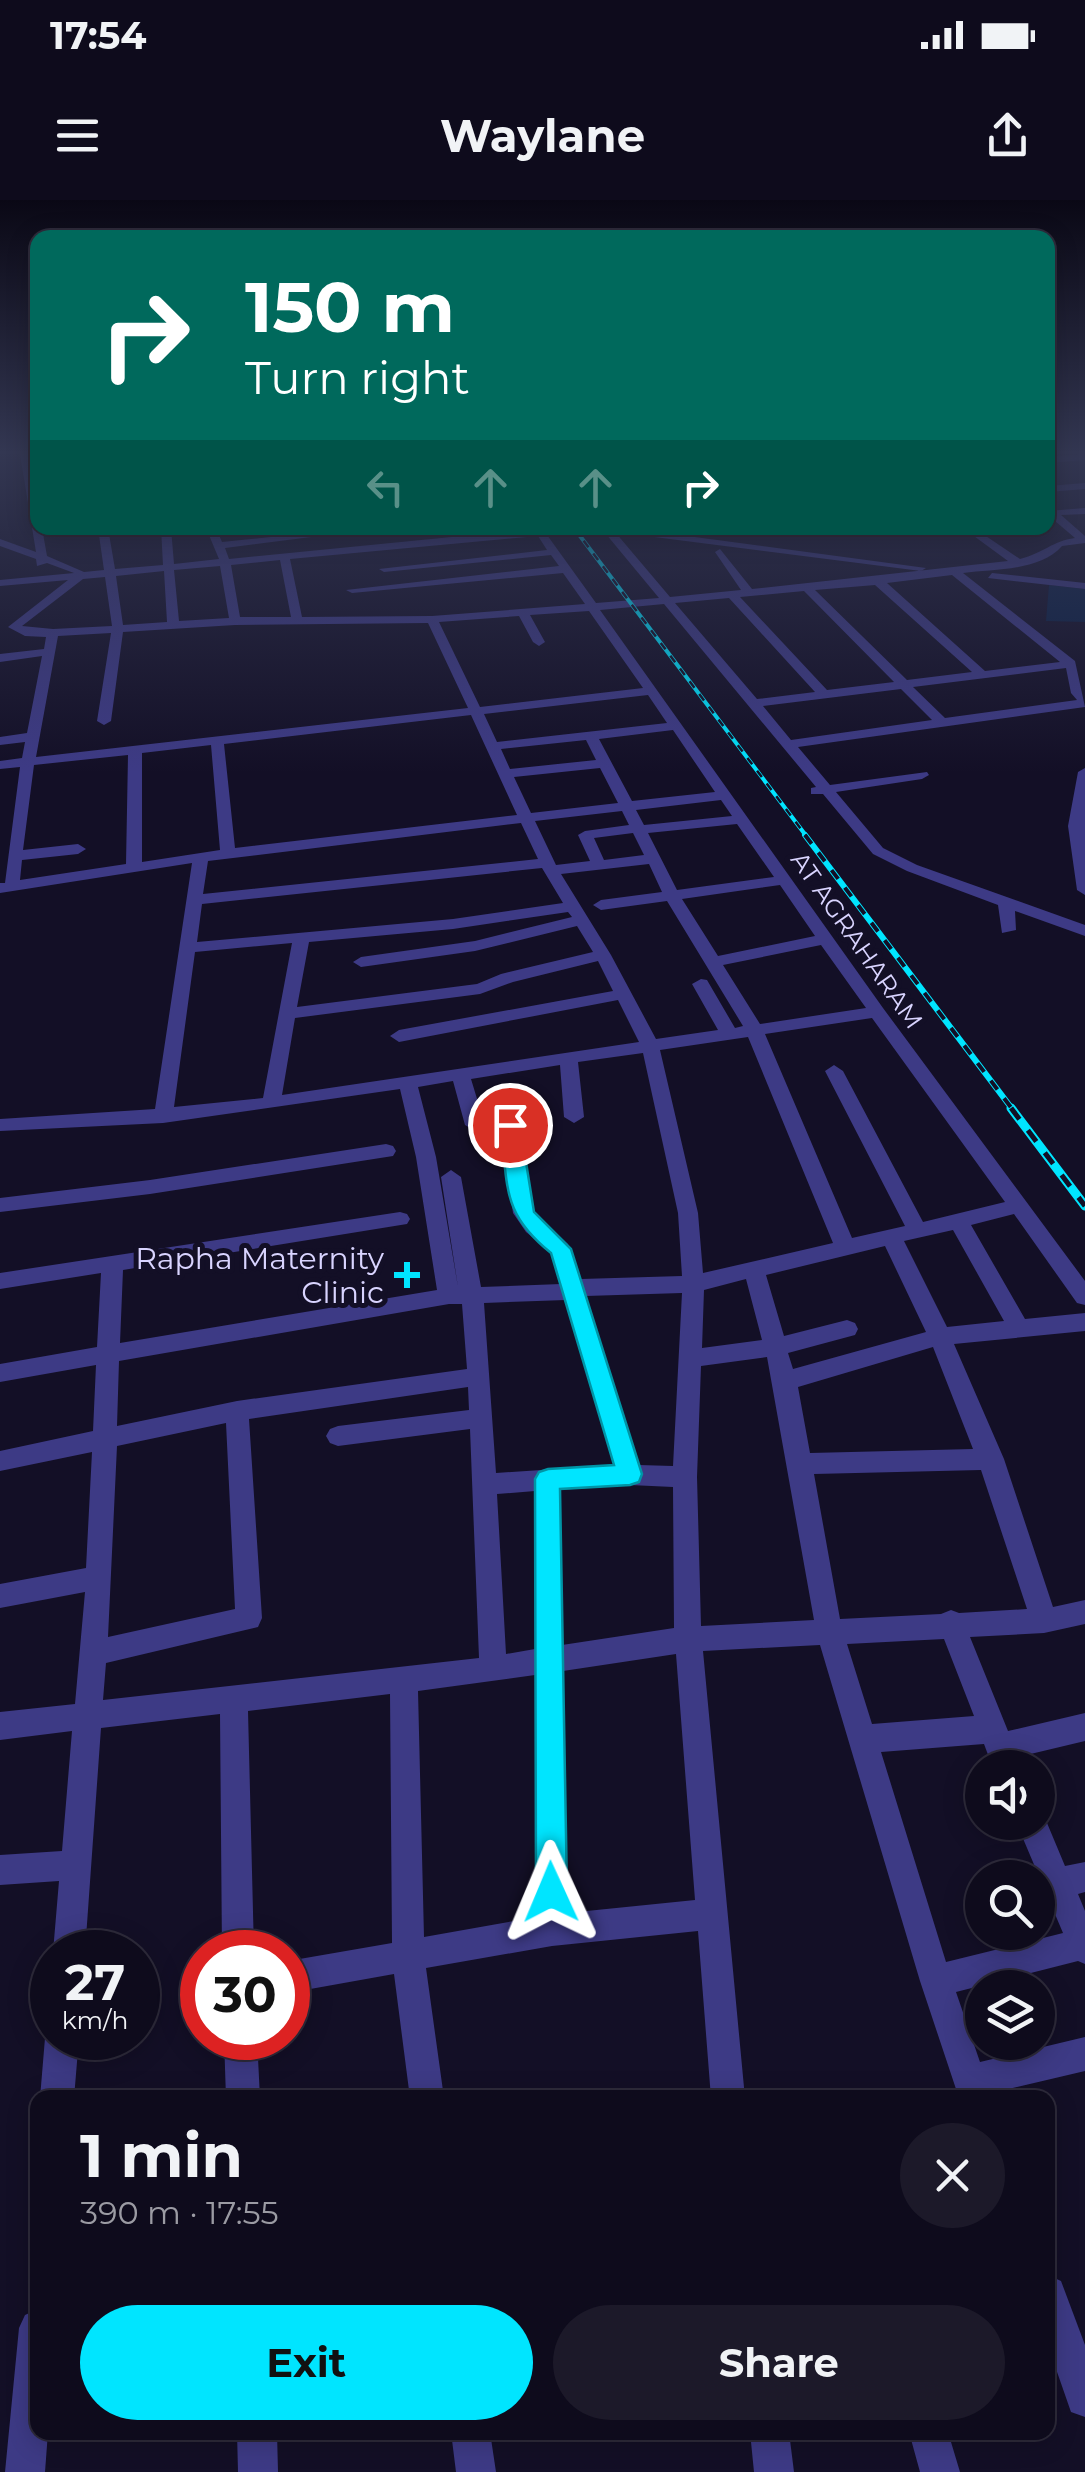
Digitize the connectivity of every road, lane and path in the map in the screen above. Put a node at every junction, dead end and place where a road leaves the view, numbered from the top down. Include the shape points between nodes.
1 (41, 560) edge
2 (55, 560) edge
3 (109, 560) edge
4 (169, 560) edge
5 (235, 560) edge
6 (285, 560) edge
7 (341, 560) edge
8 (436, 560) edge
9 (476, 560) edge
10 (560, 560) edge
11 (632, 560) edge
12 (726, 560) edge
13 (861, 560) edge
14 (1012, 560) edge
15 (1034, 560) edge
16 (225, 561) junction
17 (438, 564) junction
18 (1018, 564) junction
19 (169, 566) junction
20 (566, 569) junction
21 (111, 570) junction
22 (384, 570) dead end
23 (955, 572) junction
24 (79, 574) junction
25 (790, 575) dead end
26 (38, 579) junction
27 (878, 581) junction
28 (0, 583) edge
29 (1085, 586) edge
30 (803, 587) junction
31 (352, 590) junction
32 (749, 593) junction
33 (732, 595) junction
34 (666, 601) junction
35 (41, 603) junction
36 (594, 607) junction
37 (523, 612) junction
38 (297, 619) junction
39 (432, 619) junction
40 (235, 621) junction
41 (363, 621) junction
42 (172, 625) junction
43 (118, 628) junction
44 (29, 633) junction
45 (52, 633) junction
46 (0, 637) edge
47 (539, 642) dead end
48 (49, 652) junction
49 (0, 658) edge
50 (1071, 664) junction
51 (982, 674) junction
52 (905, 683) junction
53 (651, 691) junction
54 (824, 694) junction
55 (1085, 702) edge
56 (754, 703) junction
57 (476, 708) junction
58 (104, 722) dead end
59 (942, 722) junction
60 (677, 726) junction
61 (591, 736) junction
62 (31, 737) junction
63 (217, 738) junction
64 (0, 741) edge
65 (789, 744) junction
66 (494, 746) junction
67 (135, 748) junction
68 (28, 762) junction
69 (605, 763) junction
70 (0, 765) edge
71 (1085, 772) edge
72 (507, 774) junction
73 (922, 775) dead end
74 (820, 791) junction
75 (724, 794) junction
76 (20, 804) junction
77 (0, 806) edge
78 (625, 807) junction
79 (526, 819) junction
80 (741, 819) junction
81 (1080, 827) edge
82 (639, 829) junction
83 (10, 848) edge
84 (78, 849) dead end
85 (228, 854) junction
86 (201, 858) junction
87 (654, 859) junction
88 (600, 864) junction
89 (549, 867) junction
90 (134, 868) junction
91 (784, 880) junction
92 (6, 887) edge
93 (1085, 890) edge
94 (674, 897) junction
95 (194, 900) junction
96 (1006, 902) junction
97 (601, 905) dead end
98 (578, 913) junction
99 (1008, 930) dead end
100 (1085, 930) edge
101 (301, 938) junction
102 (825, 939) junction
103 (187, 948) junction
104 (602, 955) junction
105 (361, 962) dead end
106 (715, 962) junction
107 (701, 984) dead end
108 (624, 994) junction
109 (388, 1003) junction
110 (290, 1012) junction
111 (877, 1012) junction
112 (754, 1029) junction
113 (730, 1032) junction
114 (650, 1045) junction
115 (568, 1058) junction
116 (406, 1062) junction
117 (834, 1071) dead end
118 (460, 1072) junction
119 (271, 1104) junction
120 (163, 1117) junction
121 (574, 1117) dead end
122 (0, 1125) edge
123 (475, 1125) dead end
124 (510, 1125) dead end
125 (386, 1151) dead end
126 (452, 1177) dead end
127 (0, 1206) edge
128 (1018, 1206) junction
129 (400, 1219) dead end
130 (958, 1221) junction
131 (917, 1230) junction
132 (891, 1236) junction
133 (846, 1248) junction
134 (112, 1264) junction
135 (754, 1270) junction
136 (0, 1281) edge
137 (693, 1284) junction
138 (571, 1290) junction
139 (461, 1296) junction
140 (1085, 1297) edge
141 (1085, 1322) edge
142 (848, 1329) dead end
143 (1020, 1330) junction
144 (942, 1336) junction
145 (776, 1347) junction
146 (108, 1355) junction
147 (688, 1359) junction
148 (0, 1373) edge
149 (480, 1376) junction
150 (785, 1381) junction
151 (236, 1411) junction
152 (482, 1418) junction
153 (338, 1436) dead end
154 (106, 1437) junction
155 (992, 1459) junction
156 (0, 1463) edge
157 (799, 1464) junction
158 (630, 1474) junction
159 (686, 1477) junction
160 (548, 1479) junction
161 (482, 1484) junction
162 (100, 1578) junction
163 (0, 1596) edge
164 (1085, 1612) edge
165 (1044, 1621) junction
166 (951, 1622) junction
167 (829, 1630) junction
168 (688, 1639) junction
169 (94, 1653) junction
170 (549, 1662) junction
171 (493, 1669) junction
172 (404, 1679) junction
173 (234, 1698) junction
174 (86, 1715) junction
175 (0, 1726) edge
176 (1085, 1727) edge
177 (863, 1740) junction
178 (1000, 1748) edge
179 (1043, 1840) edge
180 (76, 1865) junction
181 (0, 1870) edge
182 (1070, 1880) edge
183 (711, 1914) junction
184 (71, 1930) edge
185 (238, 1930) edge
186 (552, 1930) junction
187 (1084, 1946) edge
188 (408, 1955) junction
189 (310, 1972) edge
190 (936, 1981) junction
191 (1085, 2054) edge
192 (60, 2060) edge
193 (241, 2060) edge
194 (973, 2089) edge
195 (58, 2090) edge
196 (243, 2090) edge
197 (426, 2090) edge
198 (727, 2090) edge
199 (1055, 2314) edge
200 (1085, 2398) edge
201 (30, 2424) edge
202 (257, 2440) edge
203 (471, 2440) edge
204 (770, 2440) edge
205 (930, 2440) edge
206 (26, 2472) edge
207 (258, 2472) edge
208 (476, 2472) edge
209 (774, 2472) edge
210 (940, 2472) edge

1 - 26 street
2 - 24 street
3 - 21 street
4 - 19 street
5 - 16 street
6 - 38 street
7 - 31 street
8 - 17 street
9 - 17 street
10 - 20 street, AT AGRAHARAM
11 - 34 street
12 - 32 street
13 - 23 street
14 - 18 street
15 - 18 street
16 - 19 street
16 - 40 street
17 - 22 street
18 - 23 street
19 - 21 street
19 - 42 street
20 - 31 street
20 - 36 street, AT AGRAHARAM
21 - 24 street
21 - 43 street
23 - 27 street
23 - 29 street
23 - 50 street
24 - 26 street
24 - 35 street
25 - 30 street
26 - 28 street
26 - 35 street
27 - 30 street
27 - 51 street
30 - 32 street
30 - 52 street
31 - 41 street
32 - 33 street
33 - 34 street
33 - 54 street
34 - 36 street
34 - 56 street
35 - 44 street via 16,622 17,630
36 - 37 street
36 - 53 street, AT AGRAHARAM
37 - 39 street
37 - 47 street
38 - 40 street
38 - 41 street
39 - 41 street
39 - 57 street
40 - 42 street
42 - 43 street
43 - 45 street
43 - 58 street
44 - 45 street
44 - 46 street
45 - 48 street
48 - 49 street
48 - 62 street
50 - 51 street
50 - 55 street
51 - 52 street
52 - 54 street
52 - 59 street
53 - 57 street
53 - 60 street, AT AGRAHARAM
54 - 56 street
55 - 59 street
56 - 65 street
57 - 63 street
57 - 66 street
59 - 65 street
60 - 61 street
60 - 75 street, AT AGRAHARAM
61 - 66 street
61 - 69 street
62 - 64 street
62 - 68 street
63 - 67 street
63 - 85 street
65 - 74 street
66 - 72 street
67 - 68 street
67 - 90 street
68 - 70 street
68 - 76 street
69 - 72 street
69 - 78 street
71 - 81 street
72 - 79 street
73 - 74 street
74 - 96 street via 888,858
75 - 78 street
75 - 80 street, AT AGRAHARAM
76 - 77 street
76 - 83 street
78 - 79 street
78 - 82 street
79 - 85 street
79 - 89 street
80 - 82 street
80 - 91 street, AT AGRAHARAM
81 - 93 street
82 - 87 street
82 - 88 street via 585,835
83 - 84 street
83 - 92 street
85 - 86 street
86 - 90 street
86 - 95 street
87 - 88 street
87 - 94 street
88 - 89 street
89 - 95 street
89 - 98 street
90 - 92 street
91 - 94 street
91 - 102 street, AT AGRAHARAM
94 - 97 street
94 - 106 street
95 - 103 street
96 - 99 street
96 - 100 street
98 - 101 street
98 - 104 street
98 - 105 street via 476,946
101 - 103 street
101 - 110 street
102 - 106 street
102 - 111 street, AT AGRAHARAM
103 - 120 street
104 - 108 street
104 - 109 street via 480,989
106 - 112 street
107 - 113 street
108 - 114 street
108 - 116 street
109 - 110 street
109 - 116 street
110 - 119 street
111 - 112 street
111 - 128 street, AT AGRAHARAM
112 - 113 street
112 - 133 street
113 - 114 street
114 - 115 street
114 - 137 street via 688,1213
115 - 118 street
115 - 121 street
116 - 118 street
116 - 119 street
116 - 139 street
117 - 131 street
118 - 123 street
119 - 120 street
120 - 122 street
124 - 138 street via 523,1213 561,1249
125 - 127 street
126 - 139 street
128 - 130 street
128 - 140 street, AT AGRAHARAM
129 - 134 street
130 - 131 street
130 - 143 street
131 - 132 street
132 - 133 street
132 - 144 street
133 - 135 street
134 - 136 street
134 - 146 street
135 - 137 street
135 - 145 street
137 - 138 street
137 - 147 street
138 - 139 street
138 - 158 street
139 - 146 street
139 - 149 street
141 - 143 street
142 - 145 street
143 - 144 street
144 - 150 street
144 - 155 street
145 - 147 street
145 - 150 street
146 - 148 street
146 - 154 street
147 - 159 street
149 - 151 street
149 - 152 street
150 - 157 street
151 - 154 street
151 - 169 street via 249,1618
152 - 153 street
152 - 161 street
154 - 156 street
154 - 162 street
155 - 157 street
155 - 165 street
157 - 167 street
158 - 159 street
158 - 160 street
159 - 168 street
160 - 161 street
160 - 170 street
161 - 171 street
162 - 163 street
162 - 169 street
164 - 165 street
165 - 166 street
166 - 167 street
166 - 178 street
167 - 168 street
167 - 177 street
168 - 170 street
168 - 183 street
169 - 174 street
170 - 171 street
170 - 186 street
171 - 172 street
172 - 173 street
172 - 188 street
173 - 174 street
173 - 185 street
174 - 175 street
174 - 180 street
176 - 178 street
177 - 178 street
177 - 190 street
179 - 182 street
180 - 181 street
180 - 184 street
182 - 187 street
183 - 186 street
183 - 198 street
186 - 188 street
187 - 190 street
188 - 189 street
188 - 197 street
190 - 194 street
191 - 194 street
192 - 195 street
193 - 196 street
199 - 200 street
201 - 206 street
202 - 207 street
203 - 208 street
204 - 209 street
205 - 210 street

